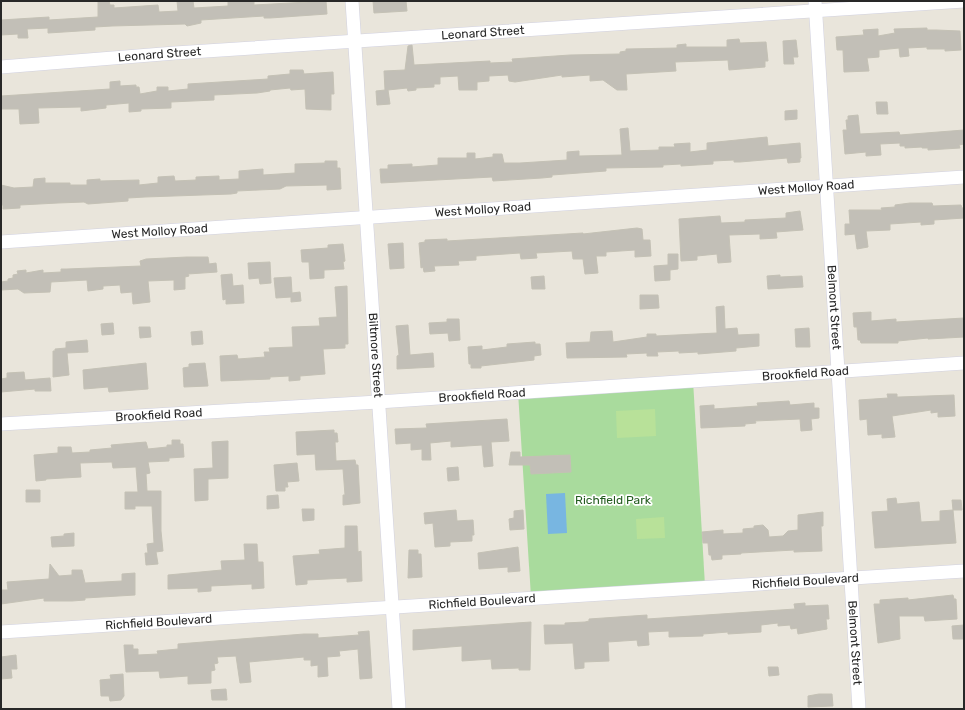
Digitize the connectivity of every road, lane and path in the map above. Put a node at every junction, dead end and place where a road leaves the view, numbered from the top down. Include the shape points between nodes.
1 (352, 1) edge
2 (964, 1) edge
3 (815, 6) edge
4 (355, 42) junction
5 (1, 67) edge
6 (964, 176) edge
7 (827, 185) junction
8 (366, 216) junction
9 (1, 242) edge
10 (964, 363) edge
11 (838, 371) junction
12 (378, 402) junction
13 (1, 424) edge
14 (964, 571) edge
15 (852, 577) junction
16 (393, 607) junction
17 (1, 632) edge
18 (399, 709) edge
19 (859, 709) edge

1 - 4 street, Biltmore Street
2 - 3 street, Leonard Street
3 - 4 street, Leonard Street
3 - 7 street, Belmont Street
4 - 5 street, Leonard Street
4 - 8 street, Biltmore Street
6 - 7 street, West Molloy Road
7 - 8 street, West Molloy Road
7 - 11 street, Belmont Street
8 - 9 street, West Molloy Road
8 - 12 street, Biltmore Street
10 - 11 street, Brookfield Road
11 - 12 street, Brookfield Road
11 - 15 street, Belmont Street
12 - 13 street, Brookfield Road
12 - 16 street, Biltmore Street
14 - 15 street, Richfield Boulevard
15 - 16 street, Richfield Boulevard
15 - 19 street, Belmont Street
16 - 17 street, Richfield Boulevard
16 - 18 street, Biltmore Street

